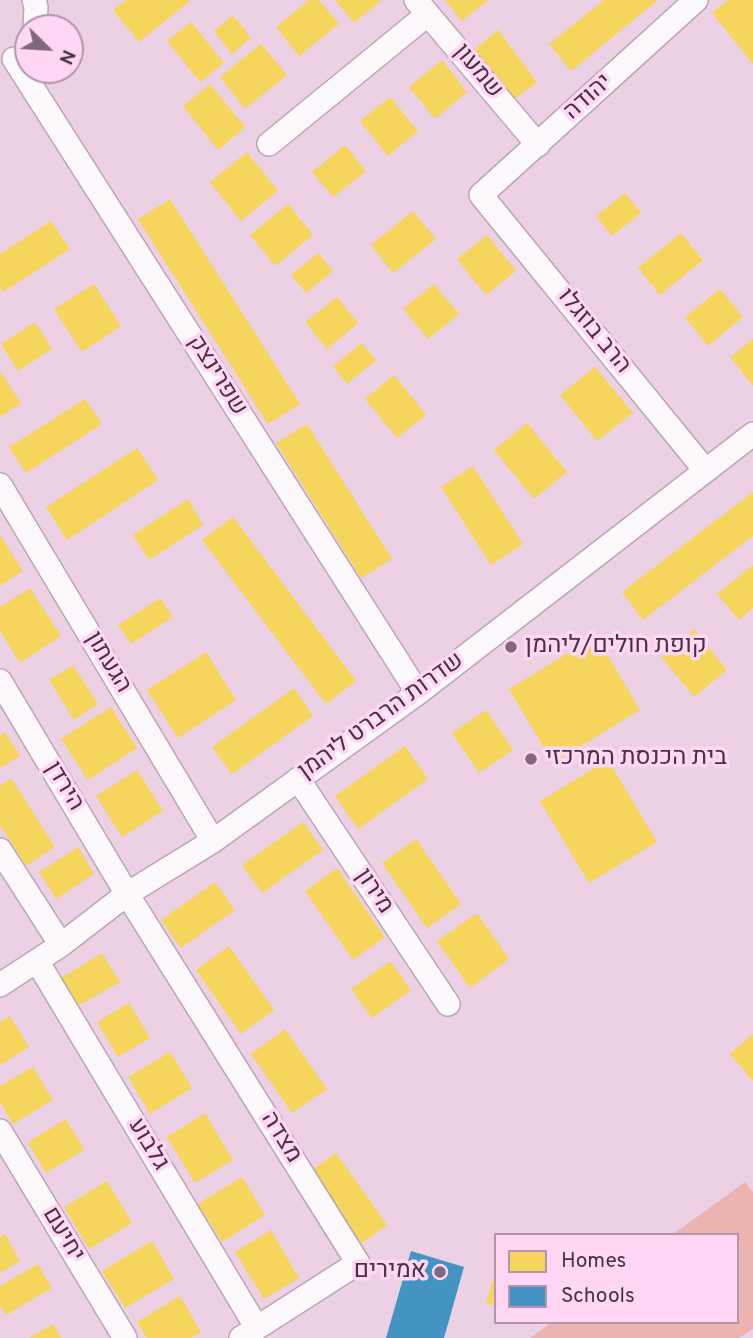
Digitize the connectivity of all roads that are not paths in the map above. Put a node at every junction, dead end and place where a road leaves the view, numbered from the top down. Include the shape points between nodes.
1 (696, 0) edge
2 (422, 7) edge
3 (32, 84) edge
4 (269, 144) dead end
5 (538, 145) junction
6 (481, 195) joint
7 (753, 434) edge
8 (705, 470) junction
9 (0, 485) edge
10 (6, 509) edge
11 (0, 681) edge
12 (418, 693) junction
13 (298, 779) junction
14 (214, 841) junction
15 (0, 850) edge
16 (127, 894) junction
17 (61, 945) junction
18 (37, 961) junction
19 (0, 985) edge
20 (448, 1004) dead end
21 (0, 1131) edge
22 (249, 1333) edge
23 (125, 1338) edge

1 - 5 street, יהודה
2 - 4 street
2 - 5 street, שמעון
3 - 12 street, שפרינצק
5 - 6 street, יהודה
6 - 8 street, הרב בוזגלו
7 - 8 street, שדרות הרברט ליהמן
8 - 12 street, שדרות הרברט ליהמן
9 - 10 street, הגעתון
10 - 14 street, הגעתון
11 - 16 street, הירדן
12 - 13 street, שדרות הרברט ליהמן
13 - 14 street, שדרות הרברט ליהמן
13 - 20 street, מירון
14 - 16 street, שדרות הרברט ליהמן
15 - 17 street
16 - 17 street, שדרות הרברט ליהמן
16 - 22 street, מצדה via 358,1263
17 - 18 street, שדרות הרברט ליהמן
18 - 19 street, שדרות הרברט ליהמן
18 - 22 street, גלבוע
21 - 23 street, יחיעם

